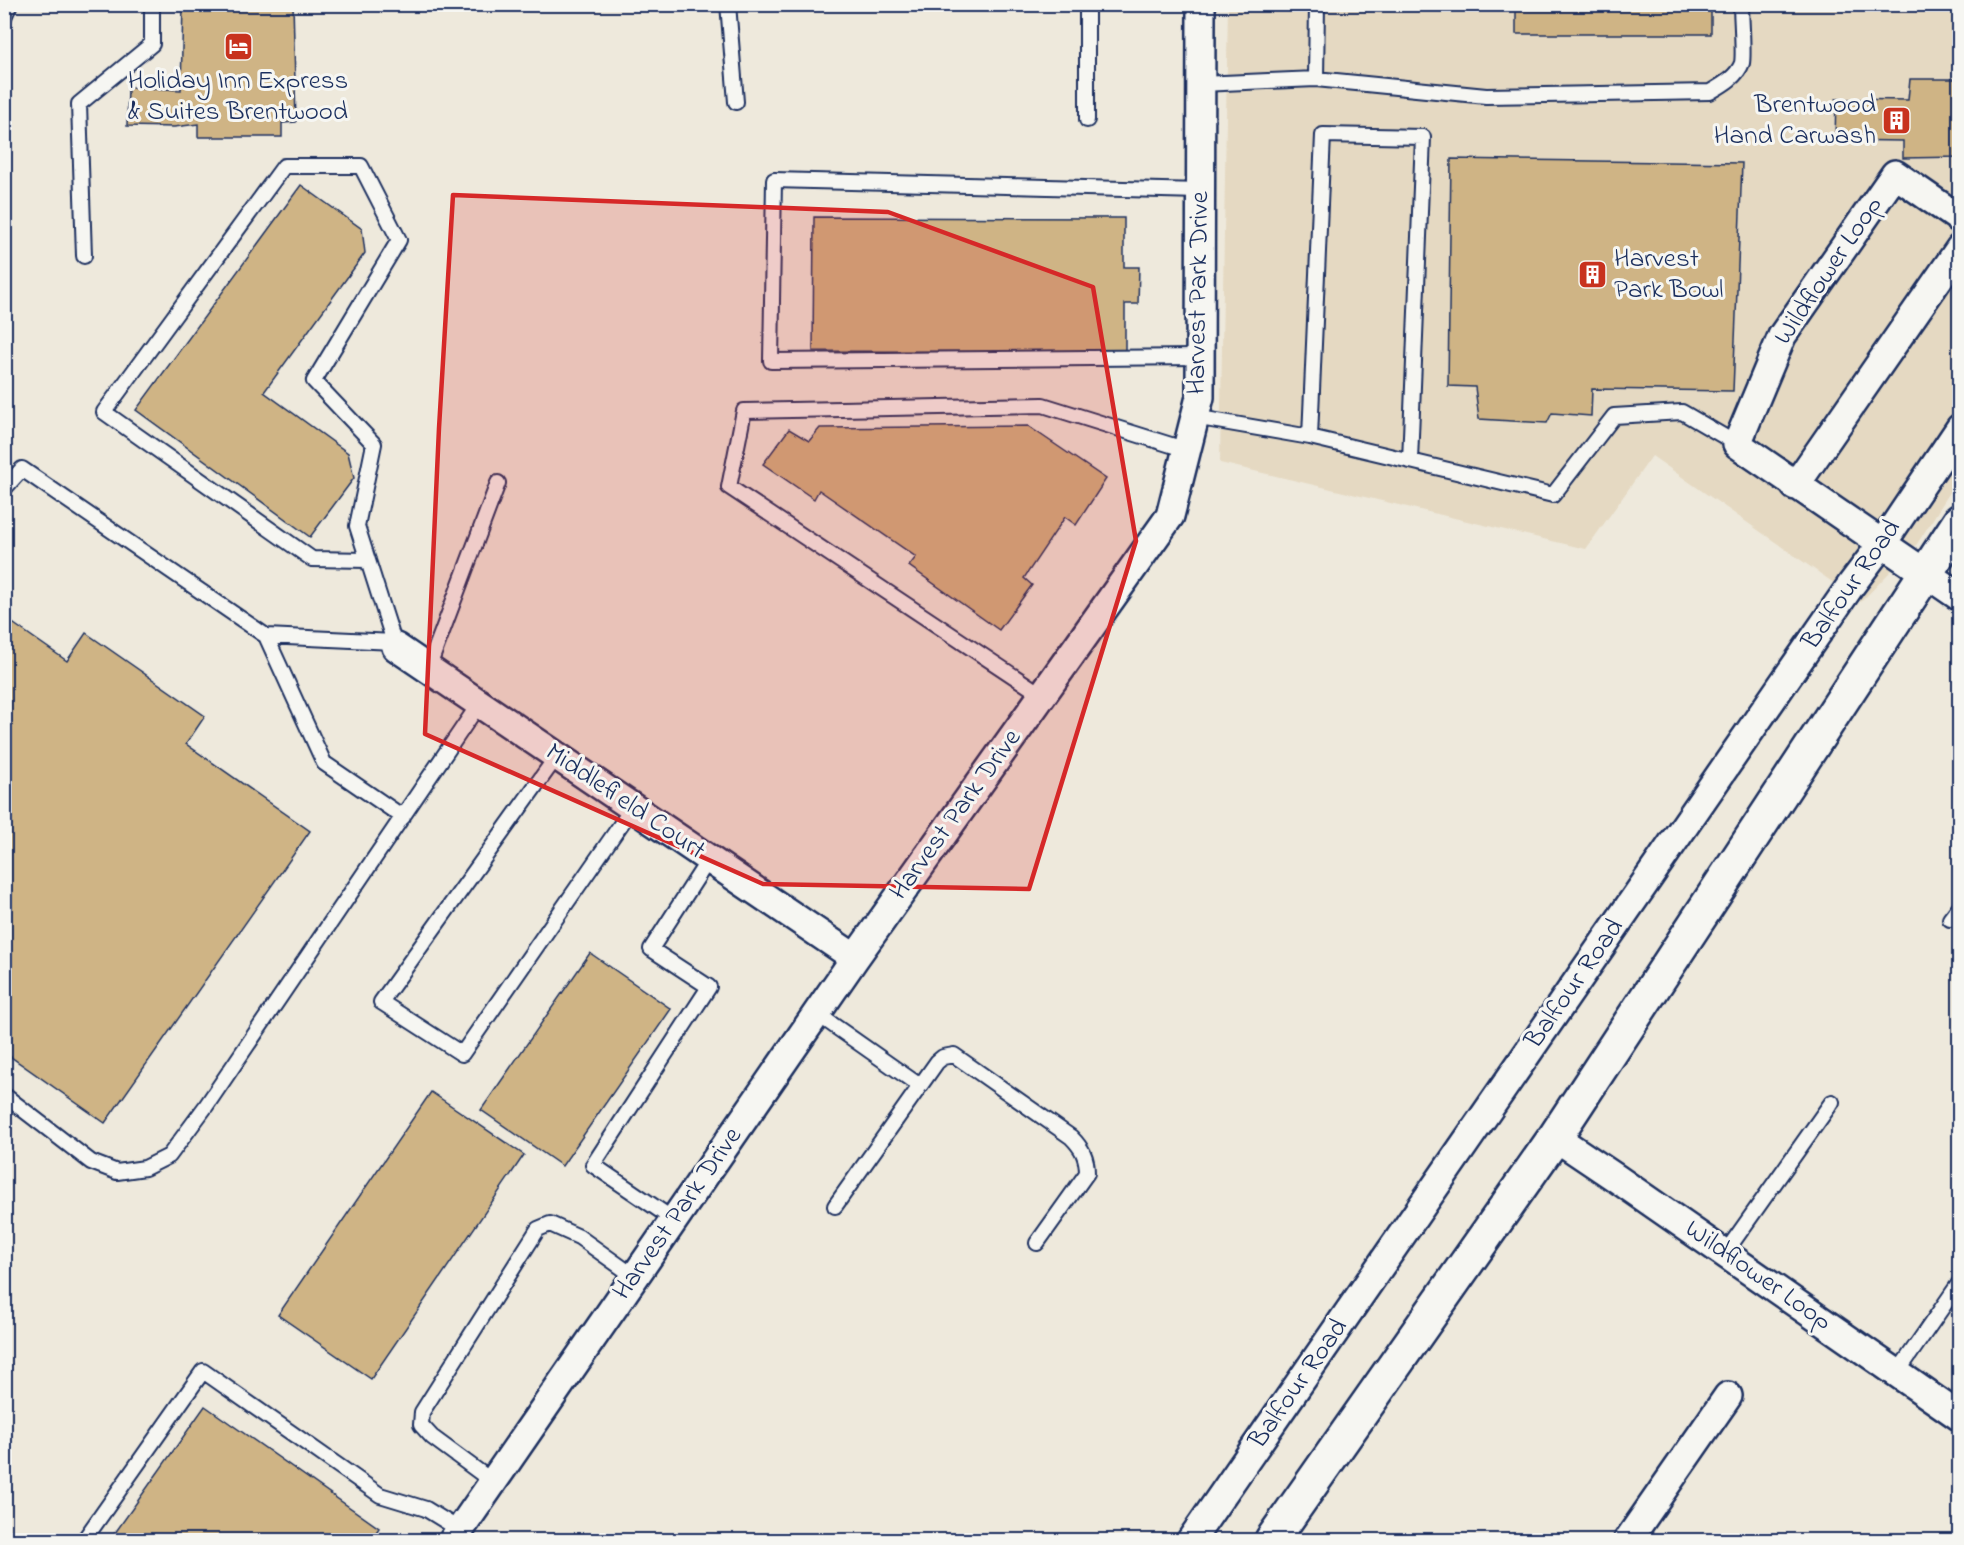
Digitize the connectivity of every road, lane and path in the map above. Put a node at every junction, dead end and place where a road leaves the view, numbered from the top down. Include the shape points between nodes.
1 (10, 4) edge
2 (150, 4) edge
3 (728, 4) edge
4 (1087, 4) edge
5 (1201, 4) edge
6 (1317, 4) edge
7 (1741, 4) edge
8 (4, 17) edge
9 (1316, 79) junction
10 (1200, 84) junction
11 (736, 102) dead end
12 (1087, 120) dead end
13 (1200, 190) junction
14 (1959, 219) edge
15 (1959, 248) edge
16 (84, 256) dead end
17 (1200, 357) junction
18 (1194, 417) junction
19 (1959, 429) edge
20 (1310, 437) junction
21 (1737, 444) junction
22 (1187, 450) junction
23 (1410, 460) junction
24 (498, 483) dead end
25 (1795, 486) junction
26 (4, 489) edge
27 (1959, 521) edge
28 (1882, 544) junction
29 (368, 560) junction
30 (1926, 574) junction
31 (1959, 597) edge
32 (266, 636) junction
33 (395, 645) junction
34 (428, 669) junction
35 (1042, 695) junction
36 (479, 704) junction
37 (557, 756) junction
38 (633, 807) junction
39 (403, 817) junction
40 (709, 859) junction
41 (1959, 906) edge
42 (1950, 919) dead end
43 (855, 958) junction
44 (816, 1013) junction
45 (920, 1086) junction
46 (4, 1095) edge
47 (1832, 1102) dead end
48 (1555, 1137) junction
49 (835, 1206) dead end
50 (674, 1220) junction
51 (1037, 1243) dead end
52 (1725, 1253) junction
53 (635, 1277) junction
54 (1959, 1282) edge
55 (1897, 1372) junction
56 (1728, 1396) dead end
57 (1959, 1417) edge
58 (493, 1482) junction
59 (457, 1535) edge
60 (84, 1540) edge
61 (1191, 1540) edge
62 (1272, 1540) edge
63 (1628, 1540) edge

1 - 8 lane
2 - 16 lane via 152,44 79,104
3 - 11 lane
4 - 12 lane
5 - 10 street, Harvest Park Drive
6 - 9 lane
7 - 9 lane via 1742,63 1736,74 1710,92 1486,96
9 - 10 lane
10 - 13 street, Harvest Park Drive
13 - 17 street, Harvest Park Drive
13 - 17 lane via 774,180 771,361
14 - 21 street, Wildflower Loop via 1895,174 1782,336
15 - 25 street
17 - 18 street, Harvest Park Drive via 1200,397
18 - 20 lane
18 - 22 street, Harvest Park Drive
19 - 28 street, Balfour Road
20 - 23 lane
20 - 23 lane via 1323,135 1423,137
21 - 23 lane via 1682,412 1614,416 1553,495
21 - 25 street
22 - 35 street, Harvest Park Drive via 1170,516
22 - 35 lane via 1043,405 744,411 729,487
24 - 34 lane
25 - 28 street
26 - 32 lane via 22,469
27 - 30 street, Balfour Road
28 - 30 street
28 - 61 street, Balfour Road
29 - 29 lane via 357,526 374,444 314,381 399,240 361,166 284,166 104,411 312,559
29 - 33 lane
30 - 31 street
30 - 48 street, Balfour Road
32 - 33 lane
32 - 39 lane via 324,763
33 - 34 street, Middlefield Court
34 - 36 street, Middlefield Court
35 - 43 street, Harvest Park Drive
36 - 37 street, Middlefield Court
36 - 39 lane
37 - 38 street, Middlefield Court
37 - 38 lane via 381,1002 462,1054
38 - 40 street, Middlefield Court
39 - 46 lane via 169,1156 145,1168 117,1172 91,1162
40 - 43 street, Middlefield Court
40 - 50 lane via 651,949 709,987 593,1165
41 - 42 lane
43 - 44 street, Harvest Park Drive
44 - 45 lane
44 - 50 street, Harvest Park Drive
45 - 49 lane
45 - 51 lane via 937,1062 954,1055 1082,1148 1087,1173
47 - 52 lane
48 - 52 street, Wildflower Loop
48 - 62 street, Balfour Road
50 - 53 street, Harvest Park Drive
52 - 55 street, Wildflower Loop
53 - 58 street, Harvest Park Drive
53 - 58 lane via 579,1237 550,1224 538,1229 422,1412 422,1425 432,1437
54 - 55 lane
55 - 57 street, Wildflower Loop
56 - 63 street
58 - 59 street, Harvest Park Drive
59 - 60 lane via 426,1509 380,1495 203,1371

